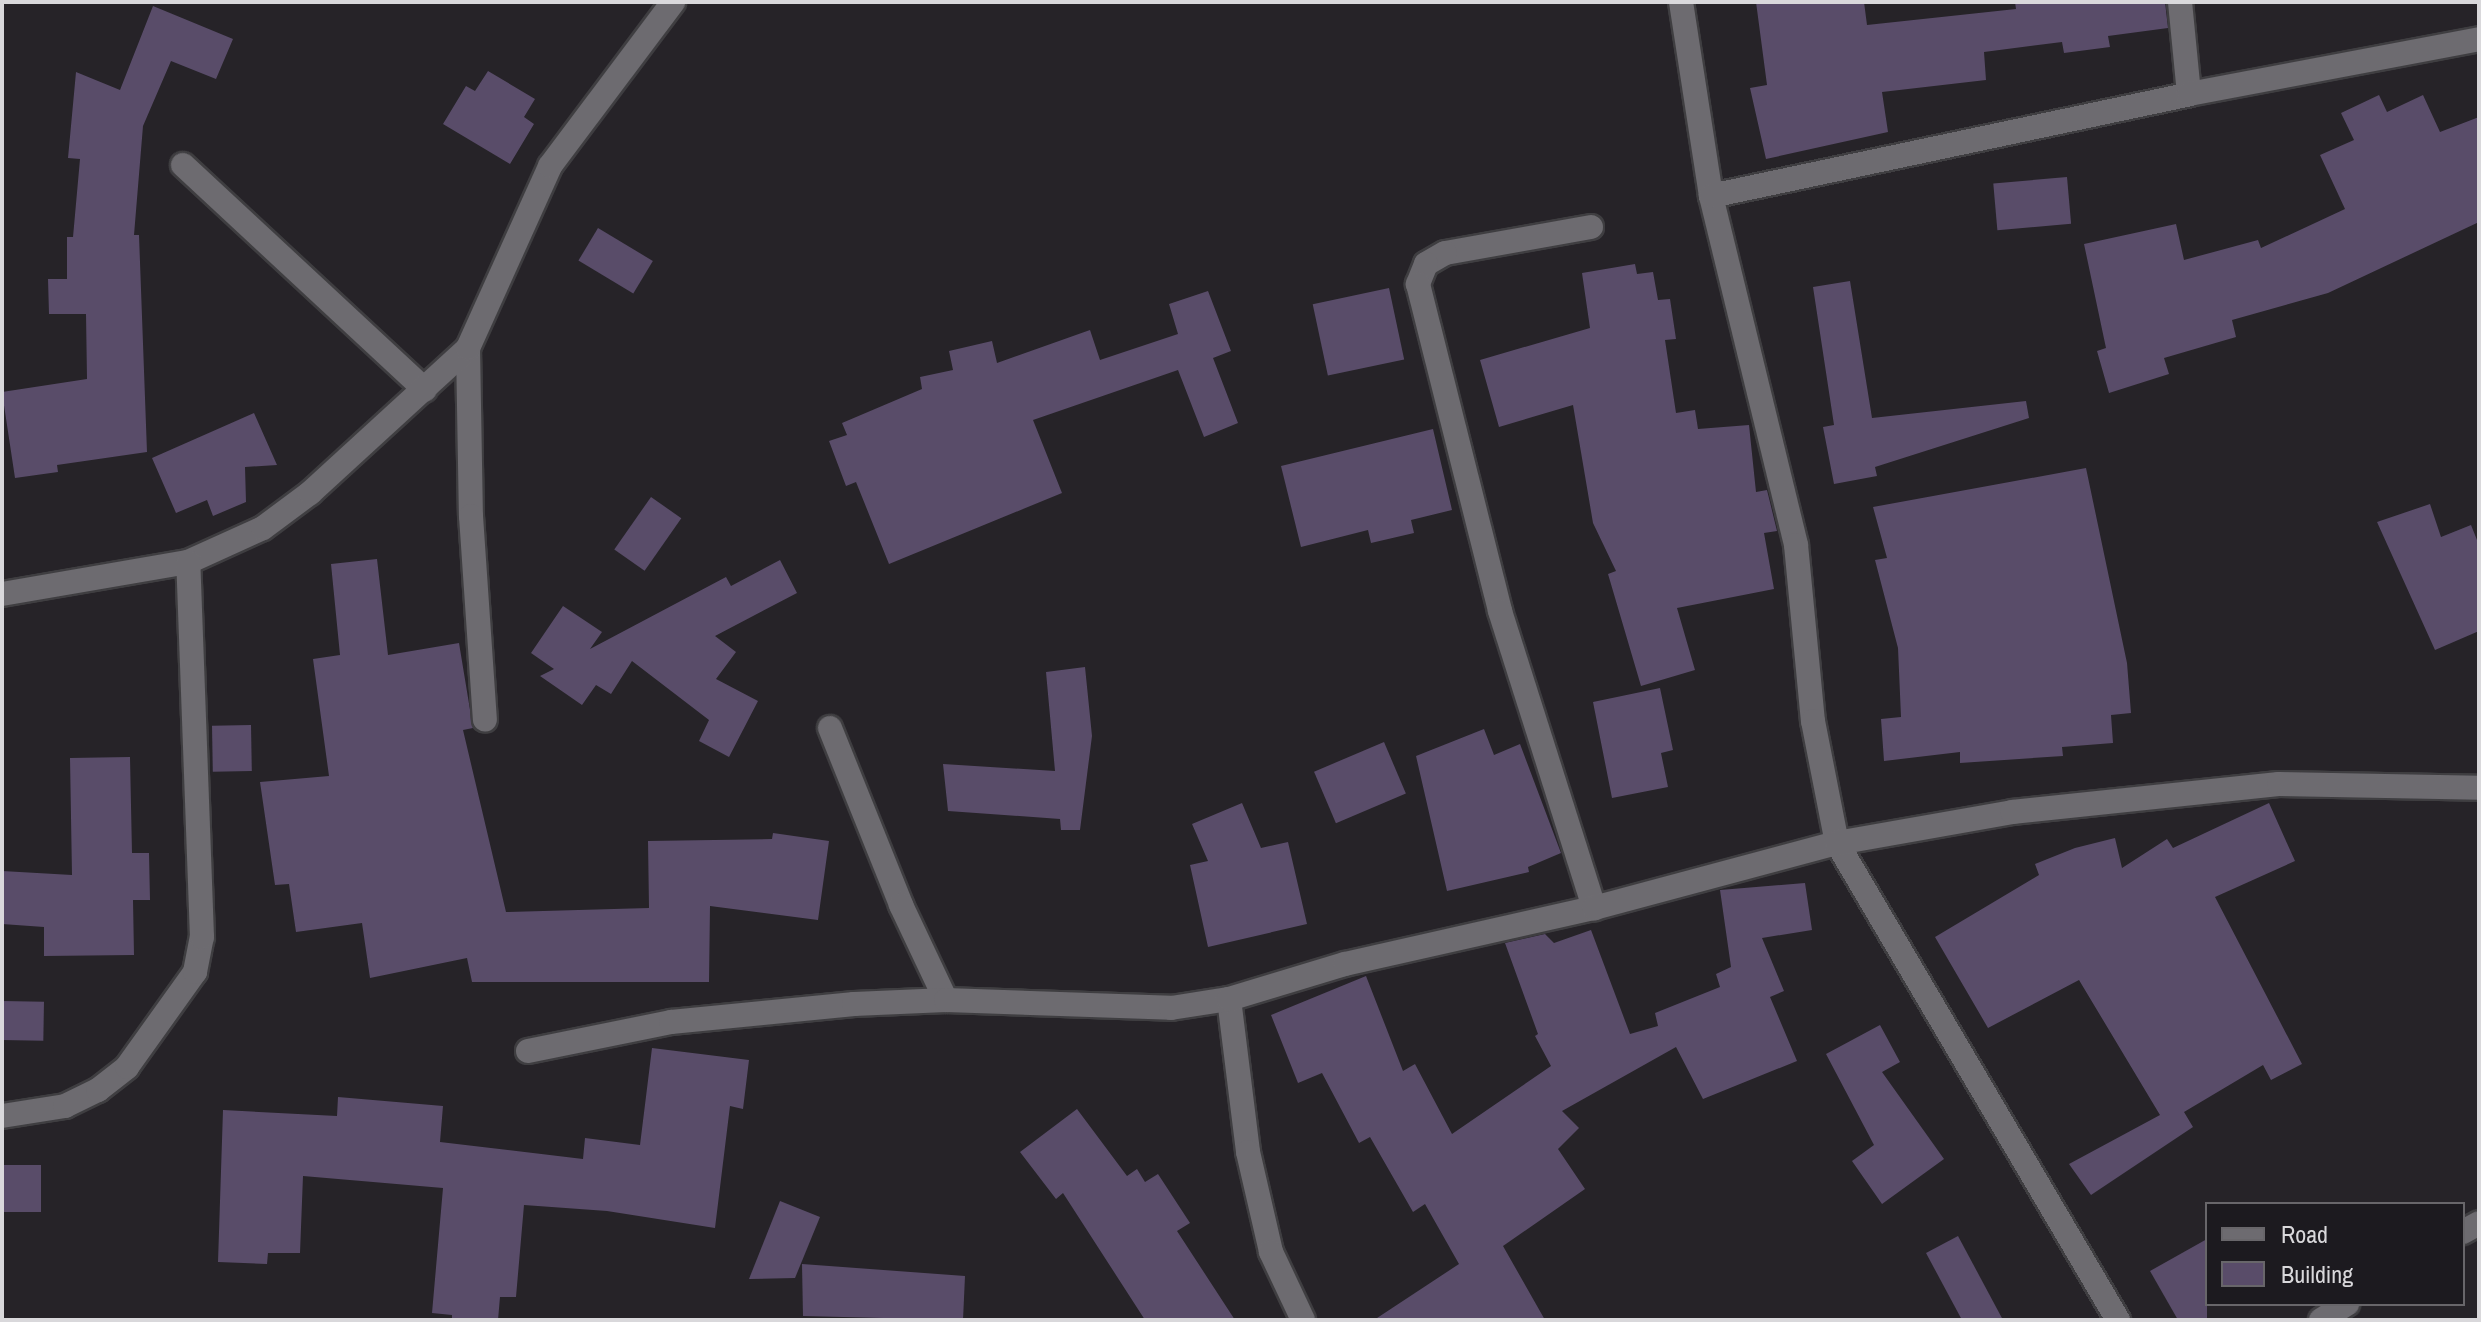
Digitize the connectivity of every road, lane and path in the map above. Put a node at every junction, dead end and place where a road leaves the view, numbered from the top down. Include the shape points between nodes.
1 (673, 2) edge
2 (1681, 2) edge
3 (2180, 2) edge
4 (2479, 39) edge
5 (2189, 94) junction
6 (183, 165) dead end
7 (1711, 196) junction
8 (1591, 227) dead end
9 (468, 348) junction
10 (425, 390) junction
11 (188, 562) junction
12 (2, 594) edge
13 (485, 720) dead end
14 (830, 728) dead end
15 (2479, 788) edge
16 (1837, 843) junction
17 (1594, 908) junction
18 (1229, 999) junction
19 (946, 1000) junction
20 (528, 1051) dead end
21 (2, 1116) edge
22 (2344, 1306) edge
23 (1303, 1320) edge
24 (2118, 1320) edge
25 (2321, 1320) edge

1 - 9 street via 550,166
2 - 7 street
3 - 5 street
4 - 5 street
5 - 7 street
6 - 10 street
7 - 16 street via 1796,545 1813,721
8 - 17 street via 1445,253 1426,264 1418,284 1500,611
9 - 10 street
9 - 13 street via 471,516
10 - 11 street via 263,528
11 - 12 street
11 - 21 street via 202,937 195,972 127,1067 98,1090 65,1106
14 - 19 street via 901,905
15 - 16 street via 2279,784 2012,812
16 - 17 street
16 - 24 street
17 - 18 street via 1345,964
18 - 19 street via 1171,1008
18 - 23 street via 1248,1152 1271,1252
19 - 20 street via 671,1022
22 - 25 street

